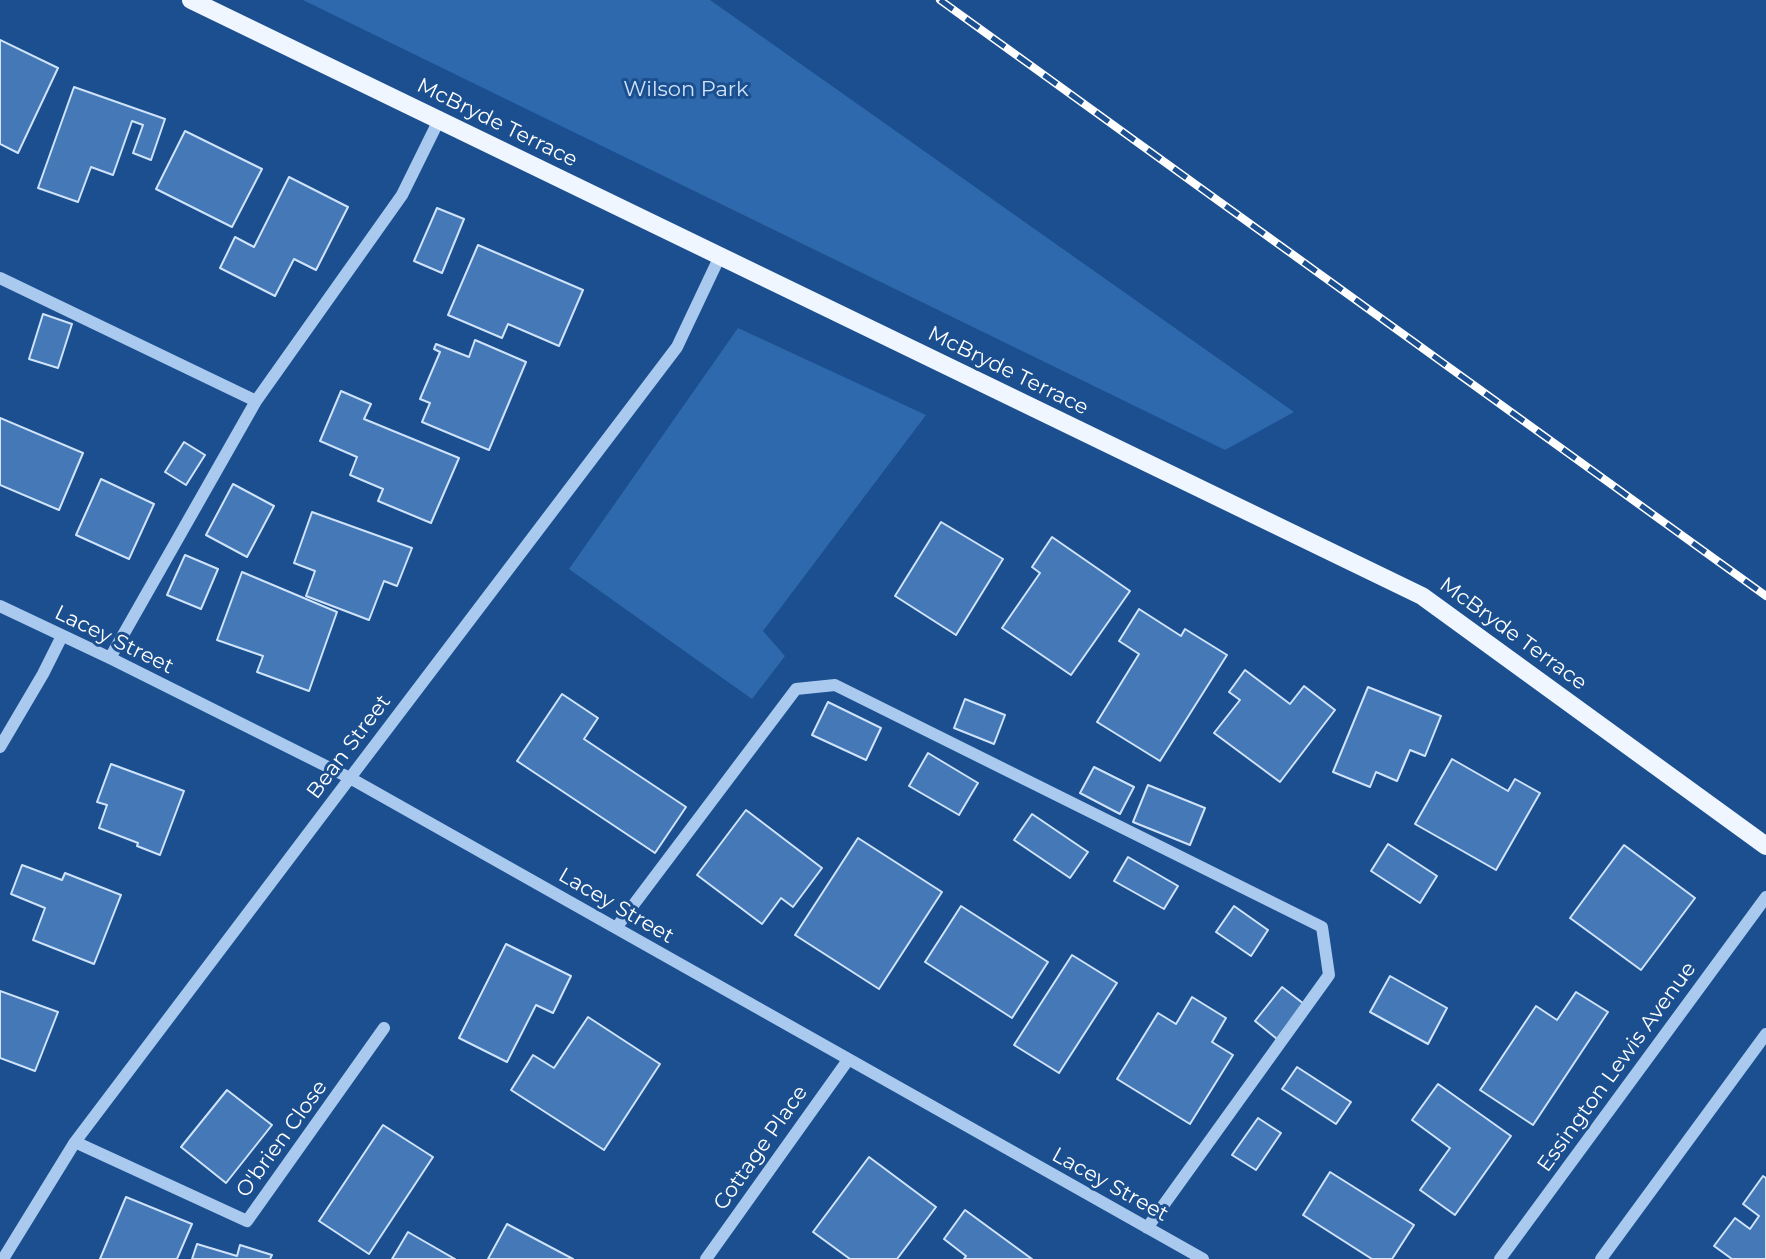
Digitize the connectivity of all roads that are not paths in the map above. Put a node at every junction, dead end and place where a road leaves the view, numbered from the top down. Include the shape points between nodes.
1 (191, 0) edge
2 (439, 120) junction
3 (720, 256) junction
4 (0, 278) edge
5 (256, 401) junction
6 (0, 606) edge
7 (62, 636) junction
8 (110, 658) junction
9 (0, 747) edge
10 (349, 778) junction
11 (1766, 846) edge
12 (1766, 897) edge
13 (616, 928) junction
14 (384, 1028) dead end
15 (1766, 1034) edge
16 (848, 1060) junction
17 (75, 1142) junction
18 (1147, 1228) junction
19 (3, 1259) edge
20 (706, 1259) edge
21 (1203, 1259) edge
22 (1500, 1259) edge
23 (1601, 1259) edge

1 - 2 main road, McBryde Terrace
2 - 3 main road, McBryde Terrace
2 - 5 street via 402,195
3 - 10 street, Bean Street via 677,347
3 - 11 main road, McBryde Terrace via 1422,597
4 - 5 street
5 - 8 street
6 - 7 street, Lacey Street
7 - 8 street, Lacey Street
7 - 9 street
8 - 10 street, Lacey Street
10 - 13 street, Lacey Street
10 - 17 street, Bean Street
12 - 22 street, Essington Lewis Avenue
13 - 16 street, Lacey Street
13 - 18 street via 796,689 835,685 1322,927 1329,975
14 - 17 street, O'brien Close via 247,1221
15 - 23 street
16 - 18 street, Lacey Street
16 - 20 street, Cottage Place
17 - 19 street, Bean Street
18 - 21 street, Lacey Street

